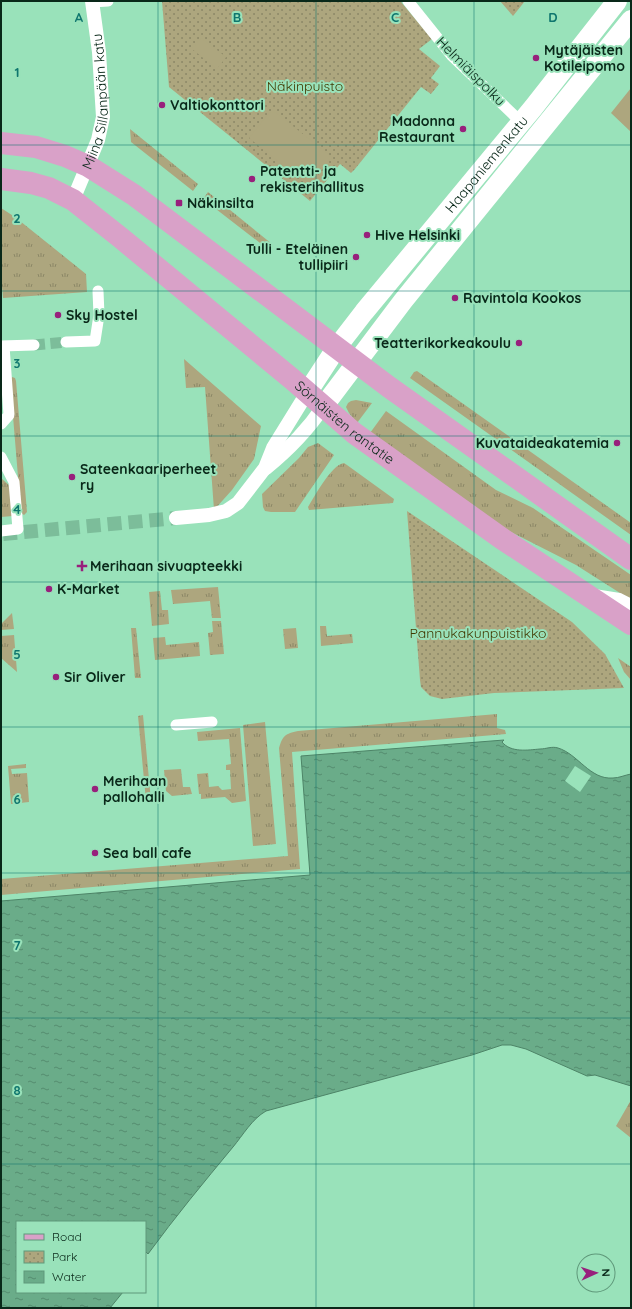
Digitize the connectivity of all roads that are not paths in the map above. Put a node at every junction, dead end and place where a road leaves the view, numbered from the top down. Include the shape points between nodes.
1 (108, 1) edge
2 (408, 1) edge
3 (617, 1) edge
4 (92, 2) edge
5 (631, 20) edge
6 (520, 122) junction
7 (1, 143) edge
8 (88, 166) junction
9 (1, 179) edge
10 (73, 200) junction
11 (98, 291) dead end
12 (66, 342) tunnel mouth
13 (34, 345) tunnel mouth
14 (2, 346) edge
15 (337, 347) junction
16 (357, 363) junction
17 (315, 400) junction
18 (1, 424) edge
19 (1, 457) edge
20 (265, 468) junction
21 (176, 518) tunnel mouth
22 (1, 531) edge
23 (631, 559) edge
24 (586, 595) junction
25 (631, 606) edge
26 (631, 624) edge
27 (212, 722) dead end
28 (176, 725) dead end

1 - 4 street
2 - 6 street, Helmiäispolku via 452,56
3 - 6 main road, Haapaniemenkatu
4 - 8 street, Miina Sillanpään katu via 99,52 103,117
5 - 16 main road, Haapaniemenkatu via 403,301
6 - 15 main road, Haapaniemenkatu
7 - 8 main road via 36,147
8 - 10 street, Miina Sillanpään katu
8 - 15 main road via 134,195
9 - 10 main road, Sörnäisten rantatie via 49,188
10 - 17 main road, Sörnäisten rantatie
11 - 12 street via 99,315 95,341
13 - 14 street
14 - 18 street via 9,415
15 - 16 main road
15 - 17 main road, Haapaniemenkatu
16 - 17 main road, Haapaniemenkatu
16 - 23 main road
17 - 20 street, Haapaniemenkatu via 273,448
17 - 20 street, Haapaniemenkatu via 302,435
17 - 24 main road, Sörnäisten rantatie via 373,447
19 - 22 street via 14,482 18,529
20 - 21 street, Haapaniemenkatu via 238,503 226,510 209,515
24 - 25 street via 619,600
24 - 26 main road, Sörnäisten rantatie
27 - 28 street

